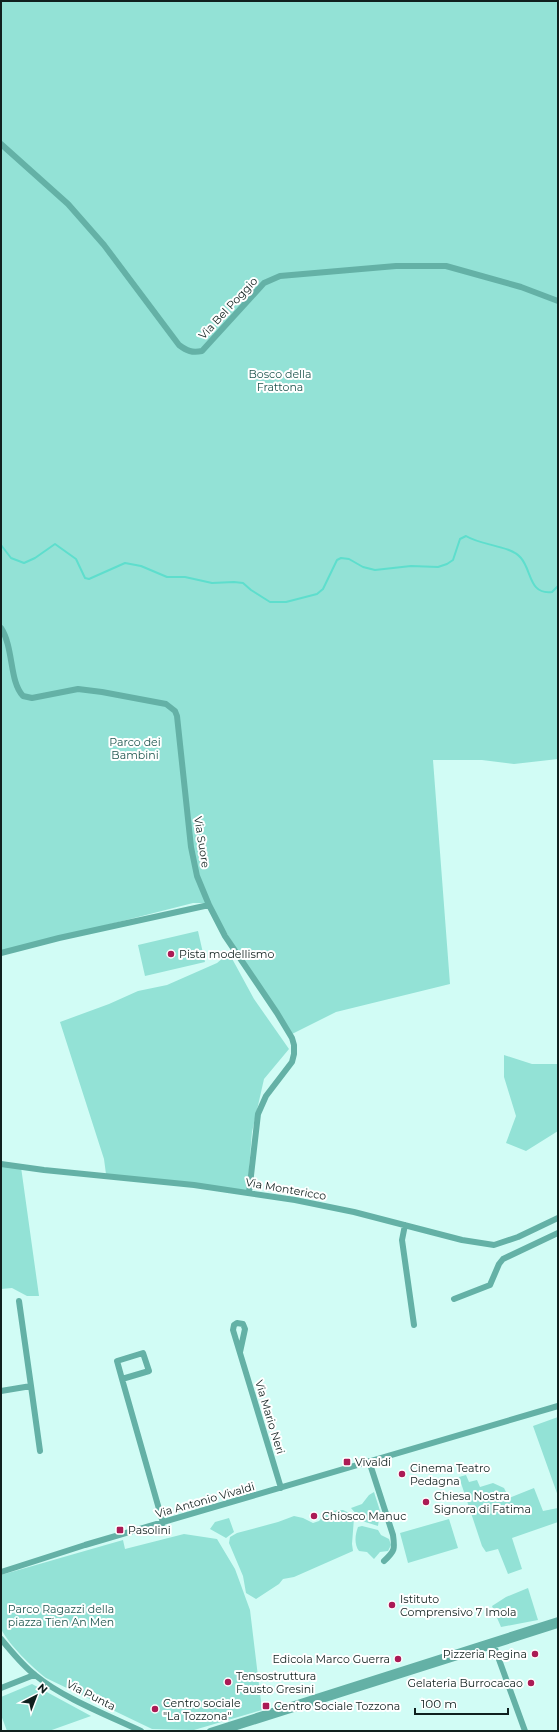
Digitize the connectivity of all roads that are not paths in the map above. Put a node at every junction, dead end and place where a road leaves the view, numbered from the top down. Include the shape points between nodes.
1 (1, 144) edge
2 (558, 300) edge
3 (1, 628) edge
4 (209, 905) junction
5 (1, 953) edge
6 (1, 1164) edge
7 (249, 1193) junction
8 (558, 1218) edge
9 (405, 1225) junction
10 (558, 1233) edge
11 (454, 1299) dead end
12 (19, 1301) dead end
13 (414, 1325) dead end
14 (240, 1352) dead end
15 (122, 1379) junction
16 (31, 1386) junction
17 (1, 1391) edge
18 (558, 1406) edge
19 (40, 1451) dead end
20 (369, 1461) junction
21 (281, 1488) junction
22 (163, 1523) junction
23 (384, 1561) dead end
24 (1, 1572) edge
25 (558, 1620) edge
26 (558, 1625) edge
27 (1, 1640) edge
28 (493, 1644) junction
29 (34, 1675) junction
30 (1, 1688) edge
31 (234, 1726) junction
32 (140, 1731) edge
33 (210, 1731) edge
34 (224, 1731) edge
35 (525, 1731) edge

1 - 2 street, Via Bel Poggio via 68,204 104,245 179,345 188,351 202,351 264,283 280,276 396,266 446,266
3 - 4 street, Via Suore via 7,640 16,683 23,696 32,698 86,690 159,702 175,710 179,725 193,861
4 - 5 street via 74,934
4 - 7 street, Via Suore via 236,953 277,1013 294,1045 292,1062 266,1096 258,1114
6 - 7 street, Via Montericco
7 - 9 street, Via Montericco via 295,1200
8 - 9 street, Via Montericco via 494,1245 462,1240
9 - 13 street via 402,1240
10 - 11 street via 505,1257 490,1285
12 - 16 street
14 - 21 street, Via Mario Neri
15 - 15 street via 149,1371 143,1353 117,1361
15 - 22 street
16 - 17 street
16 - 19 street
18 - 20 street, Via Antonio Vivaldi
20 - 21 street, Via Antonio Vivaldi
20 - 23 street via 394,1535 394,1548
21 - 22 street, Via Antonio Vivaldi
22 - 24 street, Via Antonio Vivaldi
25 - 28 street
26 - 28 street
27 - 29 street, Via Punta
28 - 31 street
28 - 35 street
29 - 30 street
29 - 32 street, Via Punta
31 - 33 street
31 - 34 street

